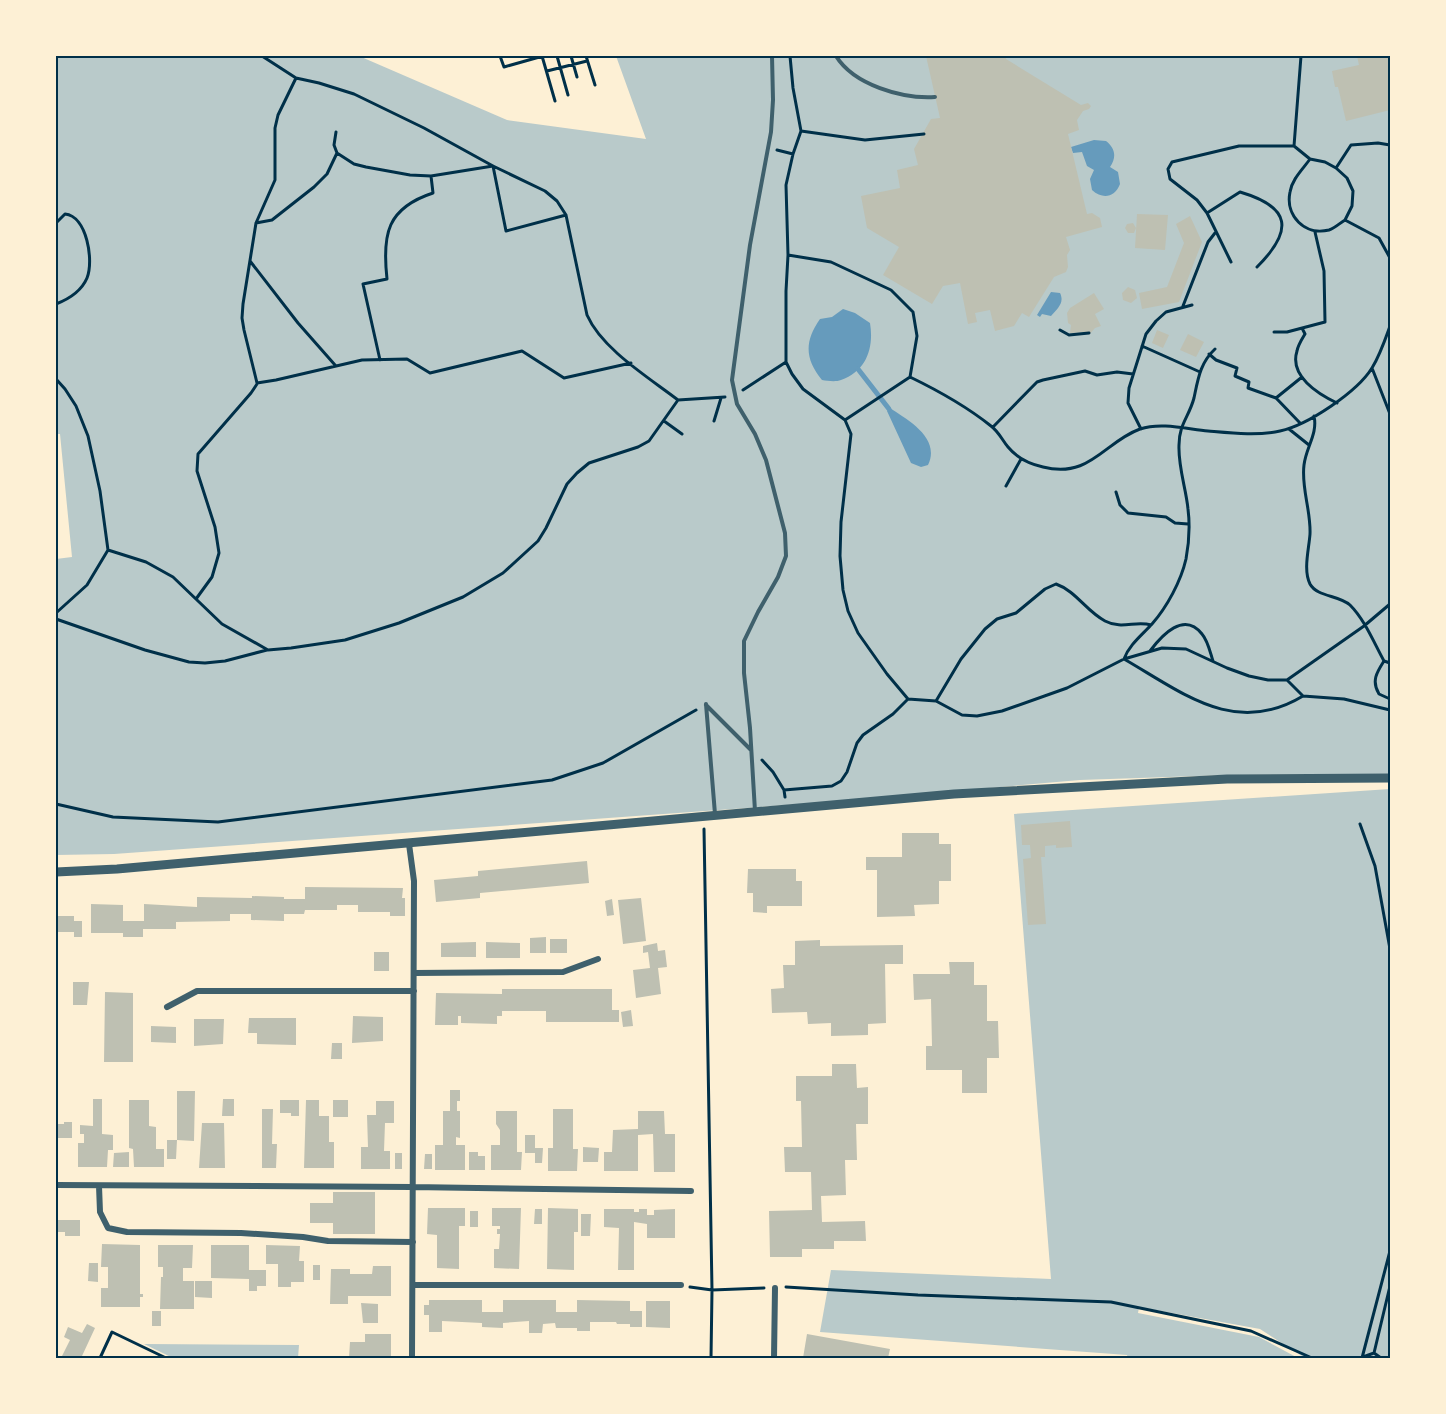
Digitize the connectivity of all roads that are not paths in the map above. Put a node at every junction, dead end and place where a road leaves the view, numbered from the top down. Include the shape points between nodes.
1 (772, 56) edge
2 (836, 56) edge
3 (935, 97) dead end
4 (751, 750) junction
5 (1390, 778) edge
6 (755, 811) junction
7 (715, 815) junction
8 (409, 844) junction
9 (56, 872) edge
10 (598, 959) dead end
11 (414, 973) junction
12 (414, 991) junction
13 (167, 1007) dead end
14 (56, 1185) edge
15 (99, 1186) junction
16 (412, 1187) junction
17 (691, 1191) dead end
18 (413, 1242) junction
19 (414, 1285) junction
20 (681, 1285) road end
21 (776, 1288) road end
22 (412, 1359) edge
23 (774, 1359) edge

1 - 4 lane via 768,147 732,365 734,394 766,460 785,533 786,556 744,641
2 - 3 lane via 867,83 916,98
4 - 6 lane
4 - 7 lane via 706,704
5 - 6 street via 1227,778 1090,785
6 - 7 street
7 - 8 street
8 - 9 street
8 - 11 street via 414,881
10 - 11 street via 563,972
11 - 12 street
12 - 13 street via 197,991
12 - 16 street
14 - 15 street
15 - 16 street
15 - 18 street via 100,1212 108,1228 127,1232
16 - 17 street
16 - 18 street
18 - 19 street
19 - 20 street
19 - 22 street
21 - 23 street

